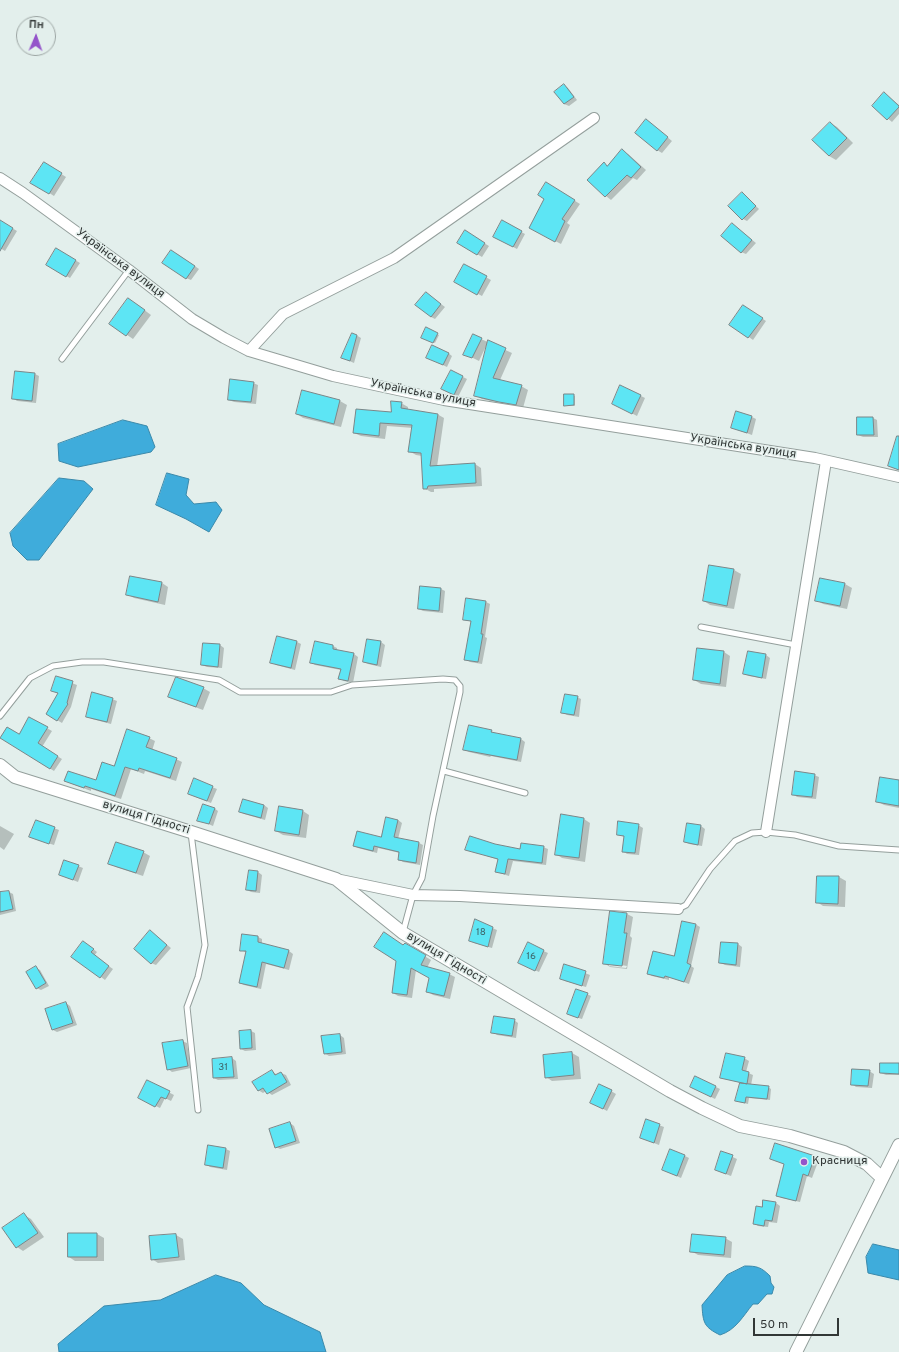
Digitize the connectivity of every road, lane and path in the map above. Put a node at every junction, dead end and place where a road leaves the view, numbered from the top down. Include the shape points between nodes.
1 (594, 118) dead end
2 (0, 178) edge
3 (129, 270) junction
4 (249, 351) junction
5 (62, 359) dead end
6 (826, 461) junction
7 (899, 477) edge
8 (701, 627) dead end
9 (796, 645) junction
10 (0, 716) edge
11 (0, 767) edge
12 (444, 770) junction
13 (525, 792) dead end
14 (191, 832) junction
15 (766, 832) junction
16 (899, 850) edge
17 (336, 879) junction
18 (413, 895) junction
19 (678, 909) joint
20 (403, 933) junction
21 (198, 1110) dead end
22 (898, 1150) edge
23 (882, 1178) junction
24 (796, 1352) edge

1 - 4 street via 394,258 283,314
2 - 3 street, Українська вулиця
3 - 4 street, Українська вулиця via 192,319
3 - 5 lane
4 - 6 street, Українська вулиця via 332,376 444,400
6 - 7 street, Українська вулиця
6 - 9 street
8 - 9 lane
9 - 15 street
10 - 12 lane via 30,678 52,666 82,662 104,662 219,680 240,692 331,692 352,685 455,680 460,686 460,692
11 - 14 street, вулиця Гідності via 14,777
12 - 13 lane
12 - 18 lane via 422,878
14 - 17 street, вулиця Гідності
14 - 21 lane via 205,946 198,977 187,1007
15 - 16 lane via 795,835 839,846
15 - 19 lane via 752,833 735,841 710,869 686,905
17 - 18 street
17 - 20 street, вулиця Гідності
18 - 19 street
18 - 20 lane
20 - 23 street, вулиця Гідності via 702,1108 740,1126 790,1136 844,1152 868,1164
22 - 23 street
23 - 24 street

